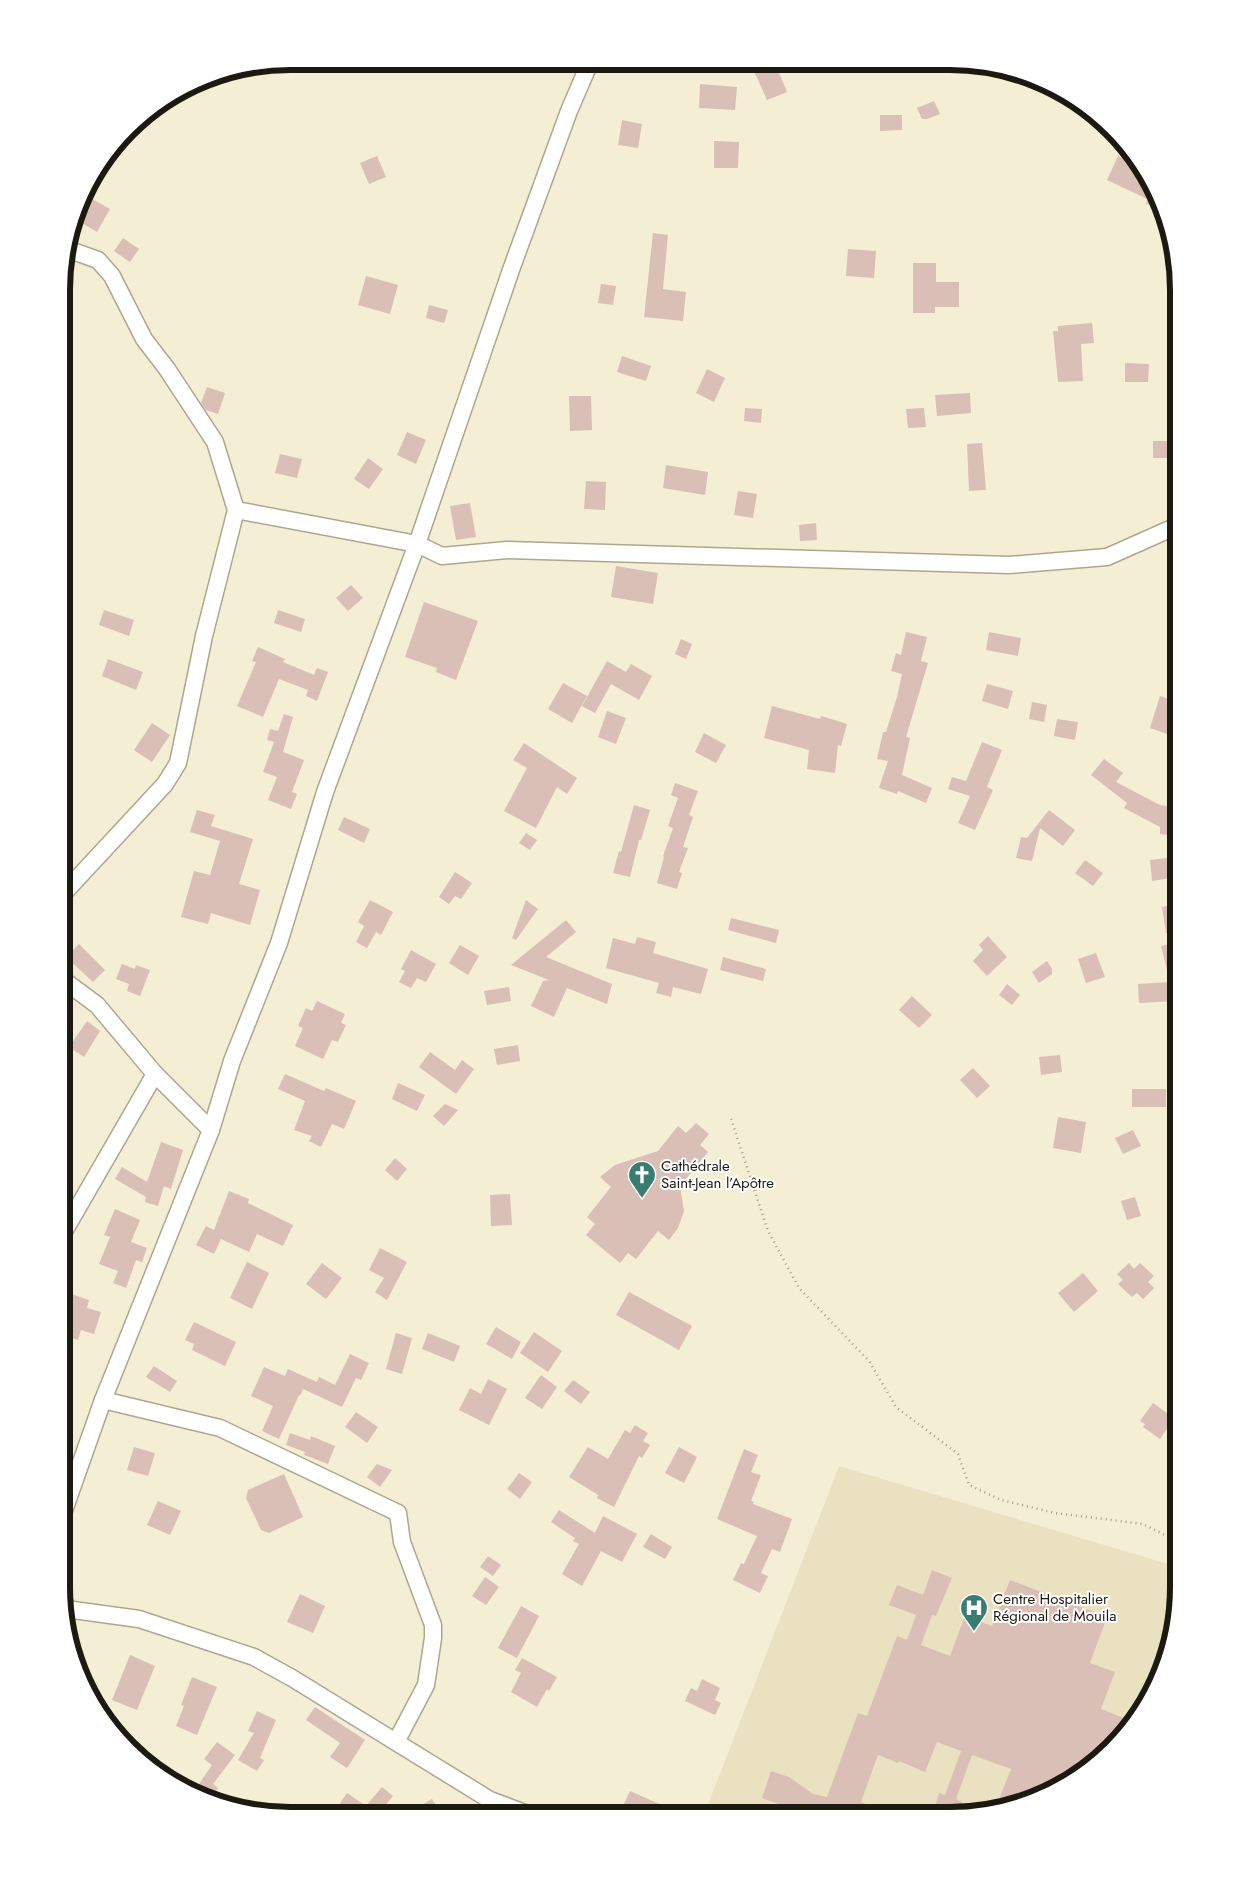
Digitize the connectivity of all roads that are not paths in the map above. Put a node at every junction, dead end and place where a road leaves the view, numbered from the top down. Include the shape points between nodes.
1 (587, 70) edge
2 (73, 251) edge
3 (236, 510) junction
4 (1170, 529) edge
5 (417, 544) junction
6 (70, 886) edge
7 (70, 985) edge
8 (155, 1074) junction
9 (211, 1130) junction
10 (70, 1221) edge
11 (103, 1400) junction
12 (70, 1494) edge
13 (71, 1611) edge
14 (396, 1742) junction
15 (509, 1807) edge

1 - 5 street via 512,267
2 - 3 street via 98,260 112,276 144,339 215,442
3 - 5 street
3 - 6 street via 204,636 178,763 165,784
4 - 5 street via 1107,557 1009,565 507,550 442,556
5 - 9 street via 325,792 279,943 232,1061
7 - 8 street via 97,1005
8 - 9 street
8 - 10 street
9 - 11 street
11 - 12 street
11 - 14 street via 220,1428 398,1513 402,1542 433,1625 434,1638 426,1685
13 - 14 street via 139,1619 254,1657
14 - 15 street via 490,1800

